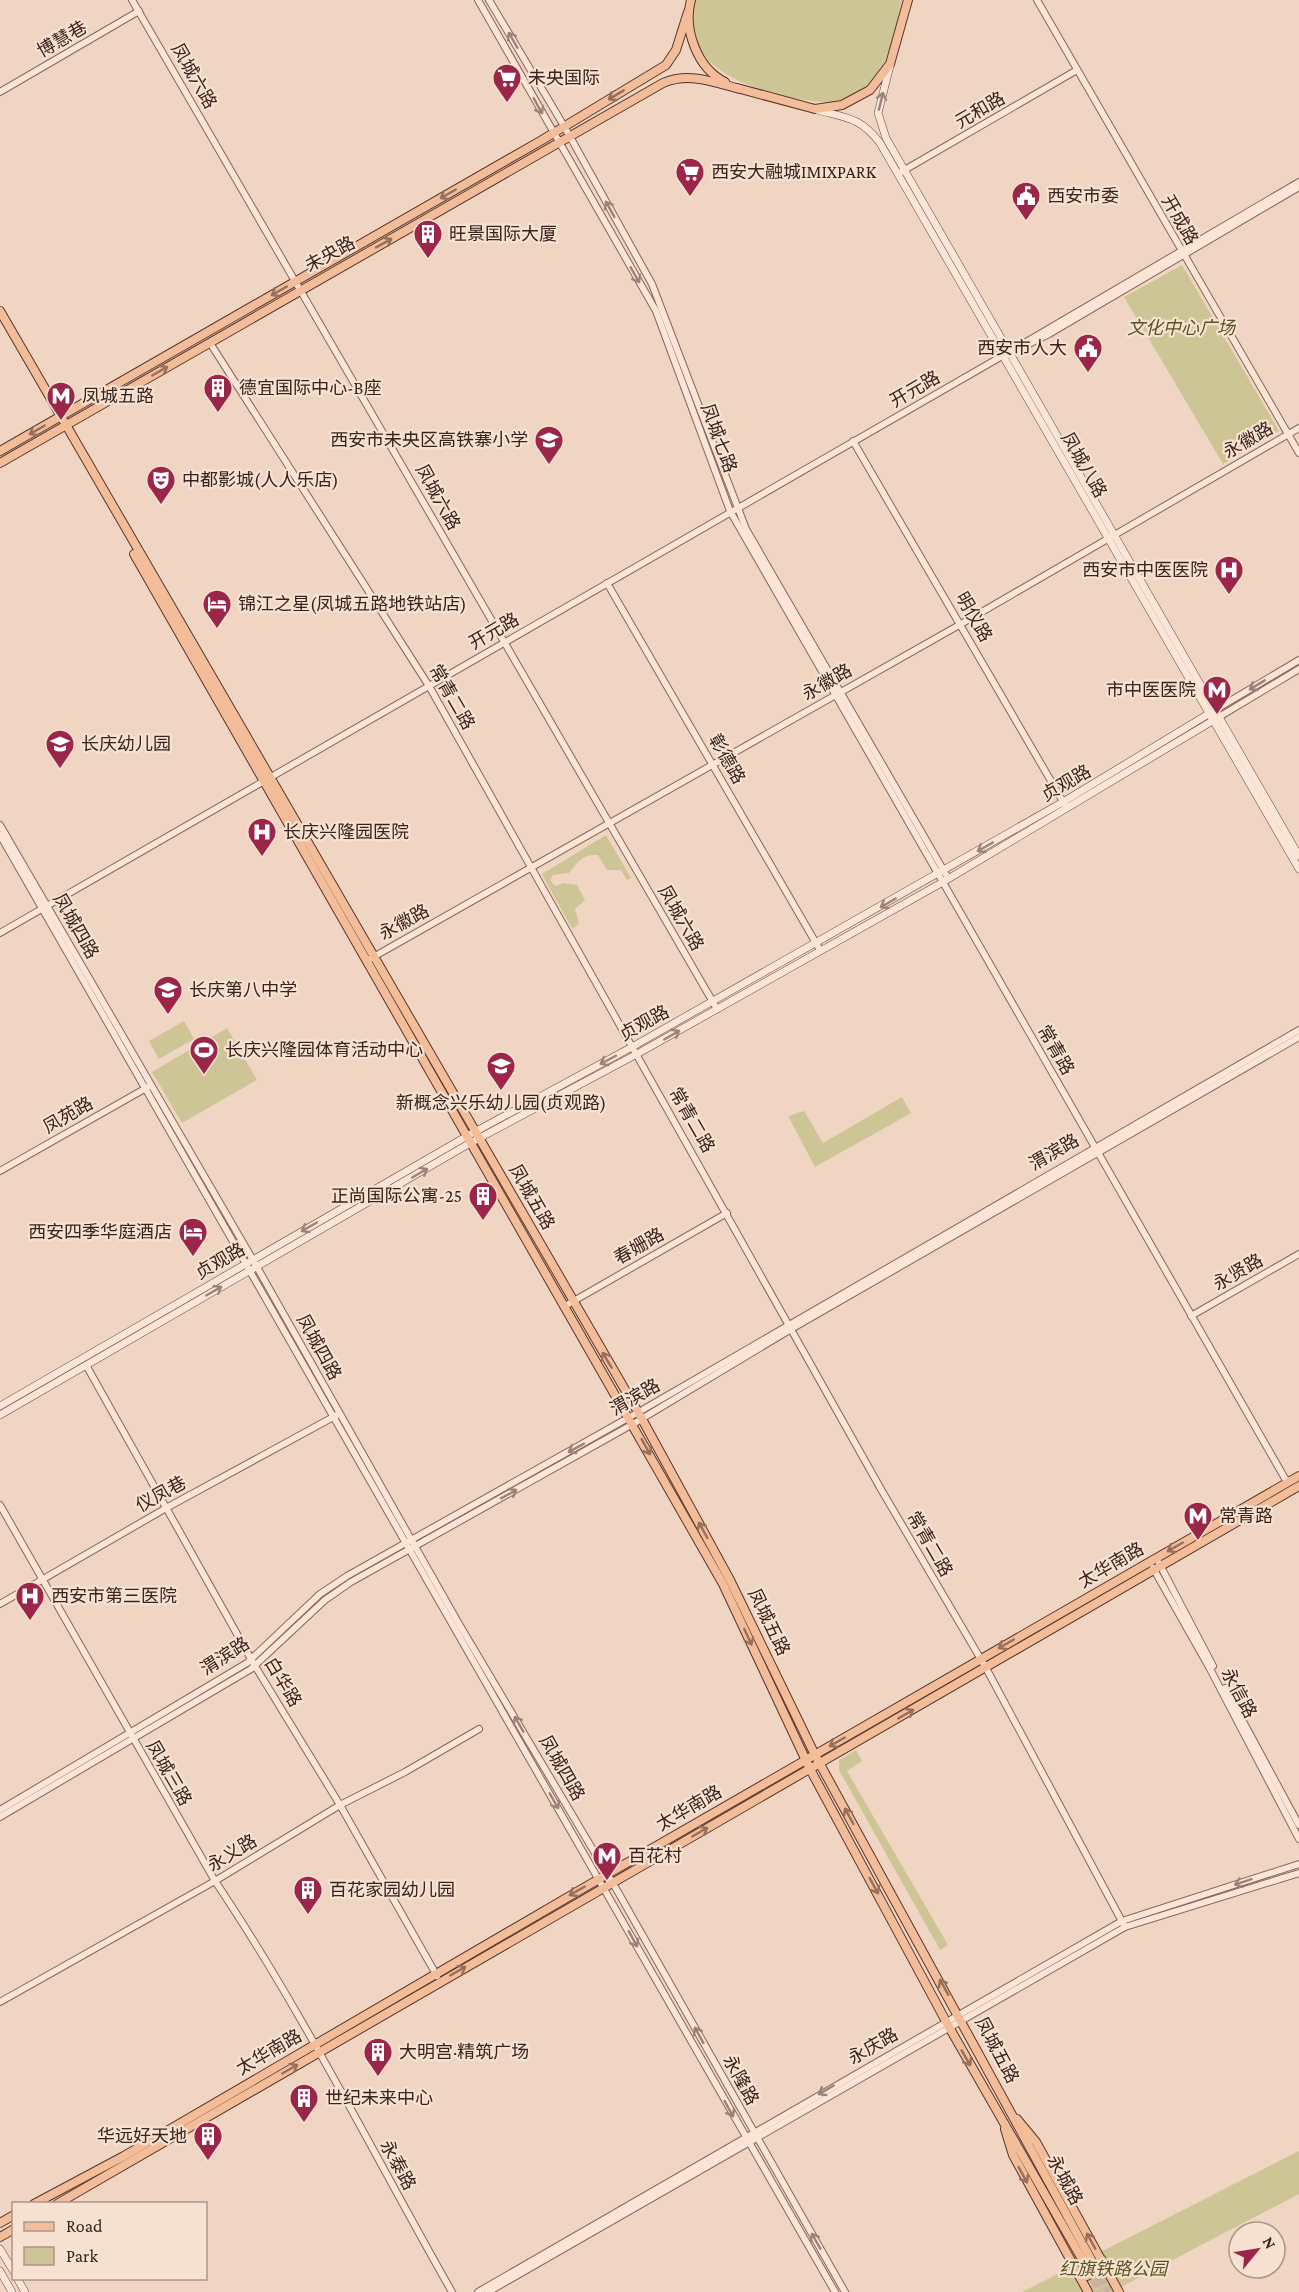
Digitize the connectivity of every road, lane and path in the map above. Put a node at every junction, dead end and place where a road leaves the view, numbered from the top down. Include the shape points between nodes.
1 (132, 0) edge
2 (478, 0) edge
3 (489, 0) edge
4 (691, 0) edge
5 (908, 0) edge
6 (1037, 0) edge
7 (139, 11) junction
8 (688, 12) junction
9 (891, 64) junction
10 (1077, 70) junction
11 (740, 89) junction
12 (0, 92) edge
13 (815, 109) junction
14 (564, 126) junction
15 (553, 133) junction
16 (570, 136) junction
17 (558, 143) junction
18 (901, 173) junction
19 (1299, 182) edge
20 (1299, 187) edge
21 (1182, 252) junction
22 (299, 285) junction
23 (0, 311) edge
24 (0, 322) edge
25 (210, 343) junction
26 (1008, 354) junction
27 (58, 418) junction
28 (64, 426) junction
29 (1299, 428) edge
30 (1288, 434) junction
31 (853, 441) junction
32 (0, 451) edge
33 (1299, 453) edge
34 (0, 463) edge
35 (733, 509) junction
36 (1111, 536) junction
37 (607, 583) junction
38 (961, 624) junction
39 (503, 643) junction
40 (1299, 660) edge
41 (1299, 669) edge
42 (429, 686) junction
43 (838, 693) junction
44 (1215, 716) junction
45 (712, 765) junction
46 (268, 780) junction
47 (1065, 805) junction
48 (610, 824) junction
49 (0, 825) edge
50 (0, 835) edge
51 (1299, 855) edge
52 (532, 868) junction
53 (1299, 869) edge
54 (941, 872) junction
55 (945, 880) junction
56 (45, 907) junction
57 (0, 933) edge
58 (818, 947) junction
59 (370, 959) junction
60 (715, 1005) junction
61 (1299, 1030) edge
62 (1299, 1037) edge
63 (632, 1047) junction
64 (637, 1054) junction
65 (149, 1086) junction
66 (474, 1137) junction
67 (1096, 1149) junction
68 (0, 1171) edge
69 (727, 1213) junction
70 (1299, 1254) edge
71 (251, 1265) junction
72 (568, 1304) junction
73 (1191, 1316) junction
74 (791, 1325) junction
75 (86, 1365) junction
76 (0, 1406) edge
77 (0, 1415) edge
78 (336, 1415) junction
79 (640, 1416) junction
80 (631, 1421) junction
81 (1299, 1475) edge
82 (1294, 1487) edge
83 (0, 1504) edge
84 (168, 1507) junction
85 (412, 1544) junction
86 (1155, 1564) junction
87 (43, 1579) junction
88 (0, 1604) edge
89 (979, 1659) junction
90 (253, 1663) junction
91 (986, 1668) junction
92 (479, 1729) dead end
93 (130, 1735) junction
94 (815, 1755) junction
95 (820, 1764) junction
96 (808, 1765) junction
97 (340, 1805) junction
98 (0, 1810) edge
99 (0, 1817) edge
100 (1299, 1825) edge
101 (1299, 1839) edge
102 (1299, 1864) edge
103 (1299, 1873) edge
104 (602, 1877) junction
105 (214, 1881) junction
106 (609, 1886) junction
107 (1124, 1924) junction
108 (438, 1978) junction
109 (0, 2002) edge
110 (961, 2017) junction
111 (948, 2024) junction
112 (316, 2049) junction
113 (1011, 2112) joint
114 (1002, 2120) junction
115 (755, 2135) junction
116 (747, 2140) junction
117 (38, 2202) edge
118 (60, 2202) edge
119 (0, 2249) edge
120 (1094, 2263) junction
121 (12, 2269) edge
122 (0, 2271) edge
123 (1076, 2271) junction
124 (12, 2292) edge
125 (452, 2292) edge
126 (478, 2292) edge
127 (489, 2292) edge
128 (835, 2292) edge
129 (845, 2292) edge
130 (1088, 2292) edge
131 (1111, 2292) edge
132 (1118, 2292) edge

1 - 7 street, 凤城六路
2 -> 15 street, 凤城七路
14 -> 3 street, 凤城七路
4 - 8 main road
5 - 9 main road
6 - 10 street, 开成路
7 - 12 street, 博慧巷
7 - 22 street, 凤城六路
8 - 11 main road via 692,39 701,59 718,78
8 -> 14 main road, 未央路 via 676,50 666,65
9 - 13 main road via 870,90 842,105
18 -> 9 main road, 凤城八路 via 878,113
10 - 18 street, 元和路
10 - 21 street, 开成路
11 - 13 main road
11 - 16 main road, 未央路 via 678,77
13 - 18 main road, 凤城八路 via 867,127
14 - 15 main road, 未央路
14 - 16 street, 凤城七路
15 - 17 street, 凤城七路
15 -> 22 main road, 未央路
16 - 17 main road, 未央路
35 -> 16 street, 凤城七路 via 663,307
22 -> 17 main road, 未央路
17 -> 35 street, 凤城七路 via 656,311
18 - 26 main road, 凤城八路
19 - 21 street, 开元路
20 - 21 street, 开元路
21 - 26 street, 开元路
21 - 30 street, 开成路
22 - 25 main road, 未央路
22 -> 27 main road, 未央路
22 - 39 street, 凤城六路
23 - 27 main road, 凤城五路
24 - 27 main road, 凤城五路
28 -> 25 main road, 未央路
25 - 42 street, 常青二路
26 - 31 street, 开元路
26 - 36 main road, 凤城八路
27 - 28 main road, 凤城五路
27 -> 32 main road, 未央路
28 - 34 main road, 未央路
28 - 46 main road, 凤城五路
29 - 30 street, 永徽路
30 - 33 street, 开成路
30 - 36 street, 永徽路
31 - 35 street, 开元路
31 - 38 street, 明仪路
35 - 37 street, 开元路
35 - 43 street, 凤城七路
36 - 38 street, 永徽路
36 - 44 main road, 凤城八路
37 - 39 street, 开元路
37 - 45 street, 彰德路
38 - 43 street, 永徽路
38 - 47 street, 明仪路
39 - 42 street, 开元路
39 - 48 street, 凤城六路
40 -> 44 street, 贞观路
41 - 44 street, 贞观路
42 - 46 street, 开元路
42 - 52 street, 常青二路
43 - 45 street, 永徽路
43 - 54 street, 凤城七路
44 - 47 main road, 贞观路
44 - 51 main road, 凤城八路
44 - 53 main road, 凤城八路
45 - 48 street, 永徽路
45 - 58 street, 彰德路
46 - 56 street, 开元路
46 - 59 main road, 凤城五路
47 -> 54 main road, 贞观路
47 - 55 main road, 贞观路
48 - 52 street, 永徽路
48 - 60 street, 凤城六路
49 - 56 street, 凤城四路
50 - 56 street, 凤城四路
52 - 59 street, 永徽路
52 - 63 street, 常青二路
54 - 55 street, 凤城七路
54 -> 58 main road, 贞观路
55 - 58 main road, 贞观路
55 - 67 street, 常青路
56 - 57 street, 开元路
56 - 65 street, 凤城四路
58 - 60 main road, 贞观路
59 - 66 main road, 凤城五路
60 - 63 main road, 贞观路
64 -> 60 main road, 贞观路
61 - 67 street, 渭滨路
62 - 67 street, 渭滨路
63 - 64 street, 常青二路
63 -> 66 main road, 贞观路
64 - 66 main road, 贞观路
64 - 69 street, 常青二路
65 - 68 street, 凤苑路
65 - 71 street, 凤城四路
66 - 71 main road, 贞观路
66 - 72 main road, 凤城五路
67 - 73 street, 常青路
67 - 74 street, 渭滨路
69 - 72 street, 春姗路
69 - 74 street, 常青二路
70 - 73 street, 永贤路
75 -> 71 main road, 贞观路
71 - 76 main road, 贞观路
71 - 78 street, 凤城四路
79 -> 72 main road, 凤城五路
72 - 80 main road, 凤城五路
73 - 82 street, 常青路
74 - 79 street, 渭滨路
74 - 89 street, 常青二路
75 - 77 main road, 贞观路
75 - 84 street, 白华路
78 - 84 street, 仪凤巷
78 - 85 street, 凤城四路
79 - 80 street, 渭滨路
94 -> 79 main road, 凤城五路 via 730,1580
80 - 85 street, 渭滨路
80 -> 96 main road, 凤城五路 via 723,1584
81 - 82 main road, 太华南路
82 - 86 main road, 太华南路
83 - 87 street, 凤城三路
84 - 87 street, 仪凤巷
84 - 90 street, 白华路
85 - 90 street, 渭滨路 via 320,1594
85 - 104 street, 凤城四路
86 -> 89 main road, 太华南路
86 - 91 main road, 太华南路
86 - 100 street, 永信路
86 - 101 street, 永信路
87 - 88 street, 仪凤巷
87 - 93 street, 凤城三路
89 - 91 street, 常青二路
89 -> 94 main road, 太华南路
90 - 93 street, 渭滨路
90 - 97 street, 白华路
95 -> 91 main road, 太华南路
91 - 107 street, 常青二路
92 - 97 street, 永义路
93 - 98 street, 渭滨路
93 - 99 street, 渭滨路
93 - 105 street, 凤城三路
94 - 95 main road, 凤城五路
94 - 96 main road, 太华南路
95 - 96 main road, 太华南路
110 -> 95 main road, 凤城五路
96 - 104 main road, 太华南路
106 -> 96 main road, 太华南路
96 -> 111 main road, 凤城五路
97 - 105 street, 永义路
97 - 108 street, 白华路
102 -> 107 street, 永庆路
103 - 107 street, 永庆路
104 - 106 street, 凤城四路
104 -> 108 main road, 太华南路
105 - 109 street, 永义路
105 - 112 street, 凤城三路
108 -> 106 main road, 太华南路
115 -> 106 street, 永隆路
106 -> 116 street, 永隆路
107 - 110 street, 永庆路
108 - 112 main road, 太华南路
110 - 111 street, 永庆路
110 - 113 main road, 凤城五路
111 -> 114 main road, 凤城五路
111 - 115 street, 永庆路
112 - 117 main road, 太华南路
118 -> 112 main road, 太华南路
112 - 125 street, 永泰路
120 -> 113 main road, 永城路
114 - 120 main road, 永城路
114 -> 123 main road via 1013,2156
115 - 116 street, 永庆路
129 -> 115 street, 永隆路
116 - 126 street, 永庆路
116 - 127 street, 永庆路
116 - 128 street, 永隆路
119 - 121 main road
120 - 123 main road via 1101,2268 1087,2276
120 - 132 main road
122 - 124 main road
123 - 130 main road
131 - 132 main road

